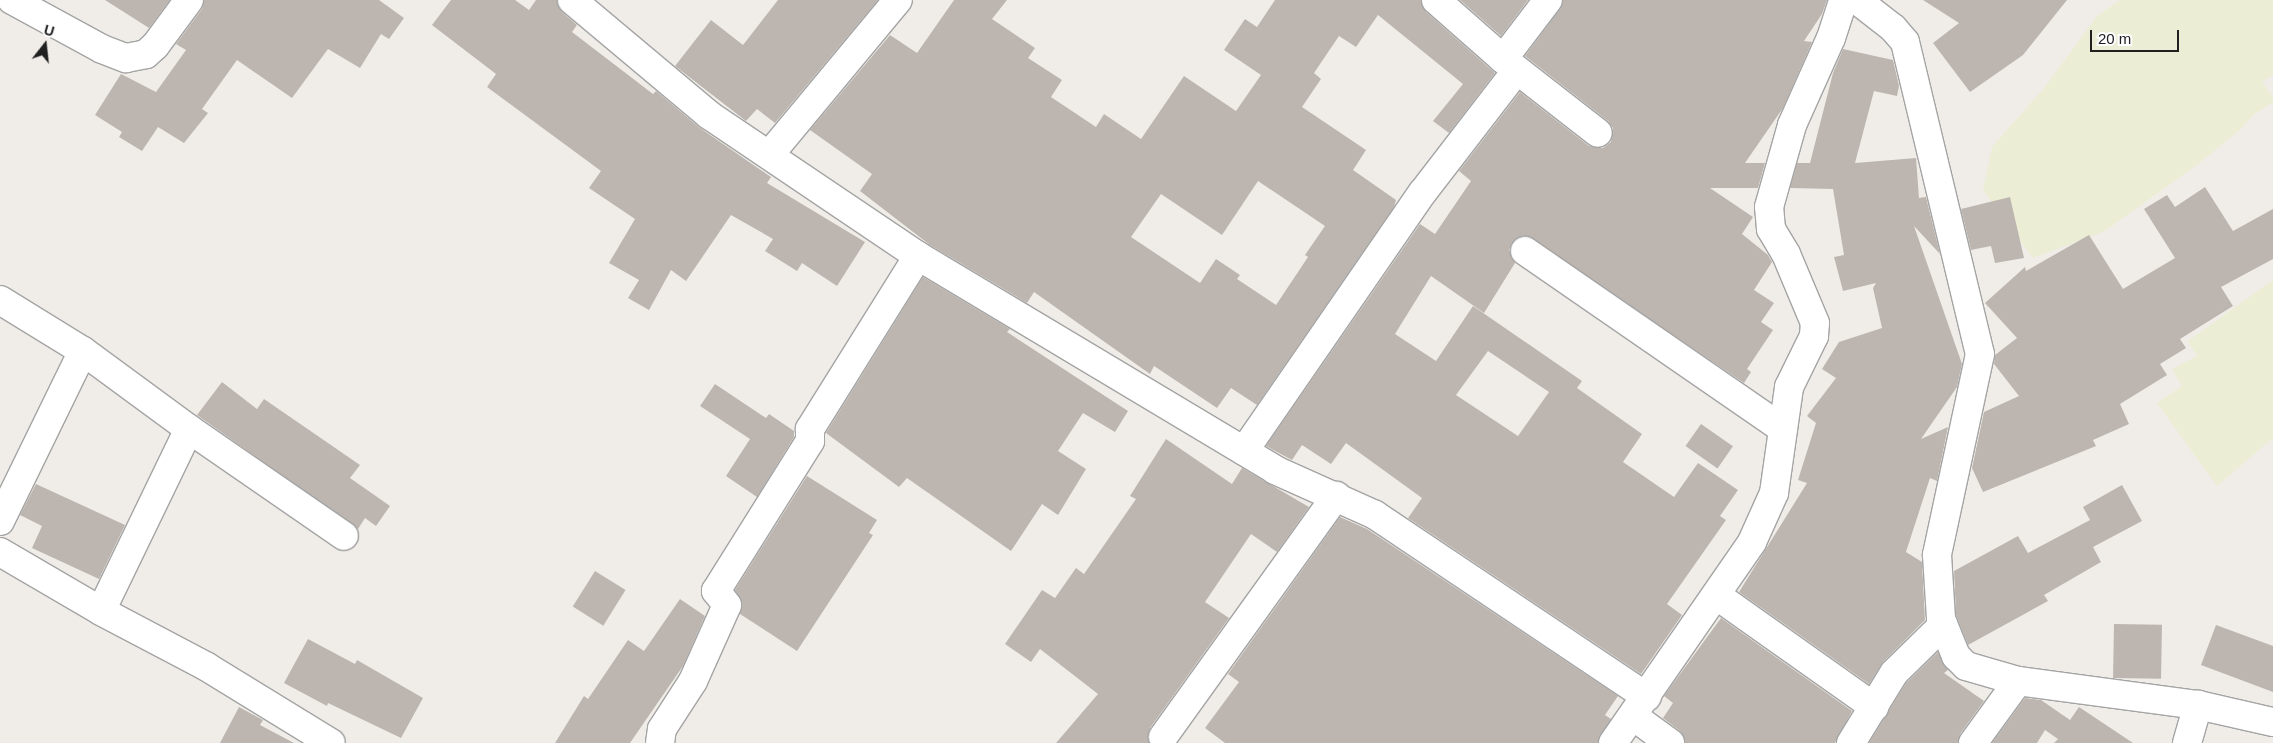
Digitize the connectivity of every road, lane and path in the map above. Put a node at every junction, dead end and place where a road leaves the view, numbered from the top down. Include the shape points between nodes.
1 (12, 0) edge
2 (189, 0) edge
3 (572, 0) edge
4 (898, 0) edge
5 (1436, 0) edge
6 (1548, 0) edge
7 (1843, 0) edge
8 (1857, 0) edge
9 (1510, 65) junction
10 (1598, 134) dead end
11 (770, 154) junction
12 (1525, 251) dead end
13 (918, 256) junction
14 (0, 300) edge
15 (83, 351) junction
16 (189, 429) junction
17 (1783, 429) junction
18 (1244, 451) junction
19 (1336, 496) junction
20 (0, 521) edge
21 (344, 536) dead end
22 (0, 552) edge
23 (1716, 595) junction
24 (101, 611) junction
25 (1943, 625) junction
26 (2018, 681) junction
27 (2198, 705) junction
28 (1640, 707) junction
29 (1874, 707) junction
30 (2273, 722) edge
31 (1163, 737) dead end
32 (331, 743) edge
33 (660, 743) edge
34 (1613, 743) edge
35 (1670, 743) edge
36 (1851, 743) edge
37 (1973, 743) edge
38 (2187, 743) edge

1 - 2 street via 102,49 126,58 146,54 155,46
3 - 11 street via 709,115
4 - 11 street
5 - 9 street
6 - 9 street
7 - 17 street via 1831,38 1792,125 1768,207 1771,229 1786,254 1815,323 1814,336 1789,387
8 - 25 street via 1894,28 1905,42 1980,354 1940,533 1937,562
9 - 10 street
9 - 18 street
11 - 13 street
12 - 17 street
13 - 18 street
13 - 33 street via 810,429 810,441 716,591 727,605 693,681 662,728
14 - 15 street
15 - 16 street
15 - 20 street
16 - 21 street
16 - 24 street
17 - 23 street via 1774,493 1752,542
18 - 19 street via 1275,470
19 - 28 street via 1375,515
19 - 31 street
22 - 24 street
23 - 28 street
23 - 29 street
24 - 32 street via 207,667
25 - 26 street via 1956,656 1966,666
25 - 29 street via 1894,673
26 - 27 street
26 - 37 street
27 - 30 street
27 - 38 street
28 - 34 street
28 - 35 street
29 - 36 street

